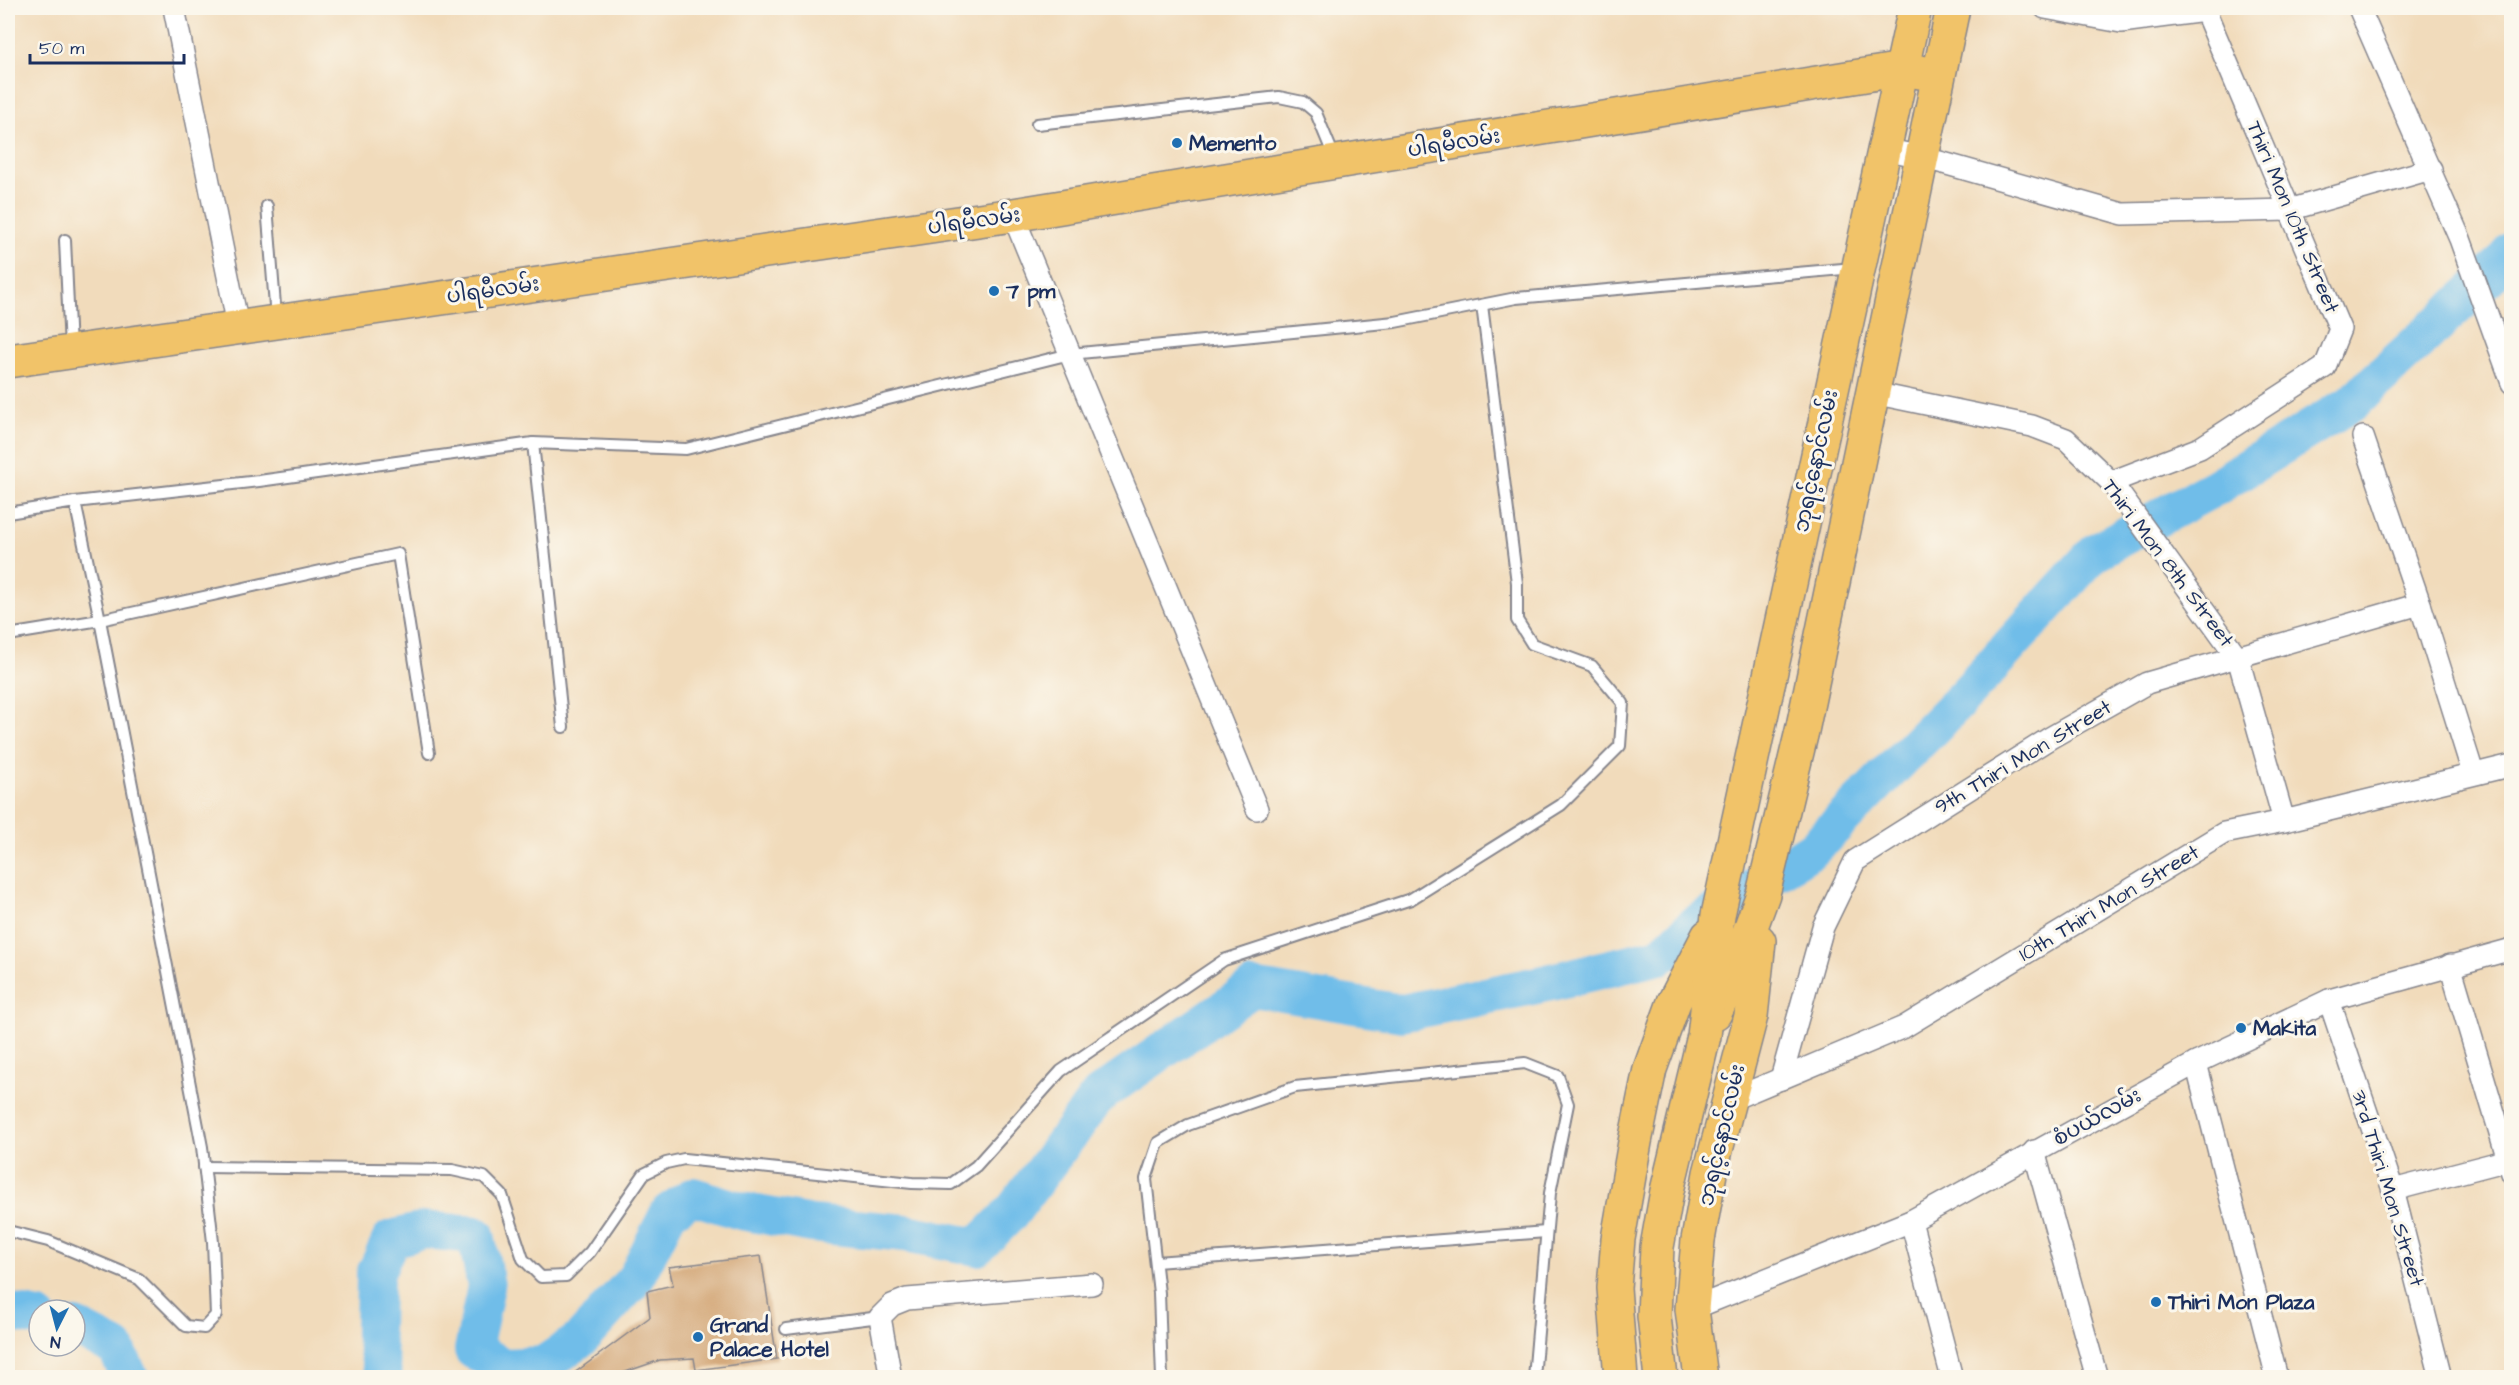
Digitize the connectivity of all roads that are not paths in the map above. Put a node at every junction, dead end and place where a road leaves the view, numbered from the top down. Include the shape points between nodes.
1 (174, 8) edge
2 (1915, 8) edge
3 (1953, 8) edge
4 (2045, 8) edge
5 (2359, 8) edge
6 (2204, 9) edge
7 (1902, 69) junction
8 (1938, 75) junction
9 (1037, 124) dead end
10 (1884, 149) junction
11 (1922, 157) junction
12 (1336, 162) junction
13 (2431, 170) junction
14 (267, 206) dead end
15 (2289, 210) junction
16 (1013, 216) junction
17 (66, 240) dead end
18 (1860, 258) junction
19 (1901, 258) junction
20 (1482, 305) junction
21 (276, 321) junction
22 (238, 326) junction
23 (70, 352) junction
24 (1070, 354) junction
25 (8, 361) edge
26 (2511, 383) edge
27 (1873, 393) junction
28 (2363, 437) dead end
29 (534, 443) junction
30 (2110, 482) junction
31 (75, 502) junction
32 (8, 513) edge
33 (2420, 604) junction
34 (100, 620) junction
35 (8, 636) edge
36 (2238, 658) junction
37 (563, 727) dead end
38 (429, 753) dead end
39 (2511, 765) edge
40 (2473, 774) junction
41 (1257, 808) dead end
42 (2284, 821) junction
43 (1763, 894) junction
44 (1718, 915) junction
45 (2511, 949) edge
46 (2450, 965) junction
47 (2329, 1000) junction
48 (1704, 1036) junction
49 (2196, 1063) junction
50 (1781, 1079) junction
51 (1728, 1101) junction
52 (2034, 1151) junction
53 (2510, 1164) edge
54 (204, 1167) junction
55 (2393, 1190) junction
56 (1911, 1221) junction
57 (8, 1231) edge
58 (1546, 1232) junction
59 (1156, 1262) junction
60 (1092, 1284) dead end
61 (1692, 1310) junction
62 (880, 1317) junction
63 (786, 1329) dead end
64 (891, 1377) edge
65 (1162, 1377) edge
66 (1534, 1377) edge
67 (1621, 1377) edge
68 (1661, 1377) edge
69 (1701, 1377) edge
70 (1952, 1377) edge
71 (2097, 1377) edge
72 (2277, 1377) edge
73 (2441, 1377) edge

1 - 22 street
2 - 7 main road, ဘုရင့်နောင်လမ်း
3 - 8 main road, ဘုရင့်နောင်လမ်း
4 - 6 street via 2121,22
5 - 13 street
6 - 15 street, Thiri Mon 10th Street
7 - 8 main road, ပါရမီလမ်း
7 - 10 main road, ဘုရင့်နောင်လမ်း
7 - 12 main road, ပါရမီလမ်း
8 - 11 main road, ဘုရင့်နောင်လမ်း
9 - 12 lane via 1279,97 1303,102 1316,112
10 - 11 street
10 - 18 main road, ဘုရင့်နောင်လမ်း
11 - 15 street via 2123,214
11 - 19 main road, ဘုရင့်နောင်လမ်း
12 - 16 main road, ပါရမီလမ်း
13 - 15 street
13 - 26 street
14 - 21 lane
15 - 30 street, Thiri Mon 10th Street via 2340,329 2325,367 2200,448
16 - 21 main road, ပါရမီလမ်း
16 - 24 street
17 - 23 lane
18 - 19 main road
18 - 20 lane
18 - 44 main road, ဘုရင့်နောင်လမ်း
19 - 27 main road, ဘုရင့်နောင်လမ်း
20 - 24 lane via 1395,322
20 - 54 lane via 1517,583 1517,620 1532,644 1592,666 1623,703 1620,746 1561,805 1411,899 1224,960 1061,1071 976,1166 951,1184 684,1159 666,1163 644,1174 590,1252 566,1276 541,1277 523,1259 502,1195 484,1177 452,1170
21 - 22 main road, ပါရမီလမ်း
22 - 23 main road, ပါရမီလမ်း
23 - 25 main road, ပါရမီလမ်း
24 - 29 lane via 686,449
24 - 41 street
27 - 30 street, Thiri Mon 8th Street via 2049,432 2066,439
27 - 43 main road, ဘုရင့်နောင်လမ်း via 1802,731
28 - 33 street
29 - 31 lane
29 - 37 lane
30 - 36 street, Thiri Mon 8th Street
31 - 32 lane
31 - 34 lane
33 - 36 street, 9th Thiri Mon Street
33 - 40 street
34 - 35 lane
34 - 38 lane via 398,554
34 - 54 lane
36 - 42 street, Thiri Mon 8th Street
36 - 50 street, 9th Thiri Mon Street via 2147,683 2050,738 1855,861 1823,927
39 - 40 street, 10th Thiri Mon Street
40 - 42 street, 10th Thiri Mon Street
42 - 50 street, 10th Thiri Mon Street via 2224,833 1904,1026
43 - 48 main road, ဘုရင့်နောင်လမ်း via 1734,973
43 - 51 main road, ဘုရင့်နောင်လမ်း via 1751,1016
44 - 48 main road, ဘုရင့်နောင်လမ်း
44 - 67 main road, ဘုရင့်နောင်လမ်း via 1674,1002 1648,1080 1618,1239 1614,1288
45 - 46 street, စံပယ်လမ်း
46 - 47 street, စံပယ်လမ်း
46 - 53 street
47 - 49 street, စံပယ်လမ်း
47 - 55 street, 3rd Thiri Mon Street
48 - 68 main road, ဘုရင့်နောင်လမ်း via 1657,1247 1654,1316
49 - 52 street, စံပယ်လမ်း
49 - 72 street
50 - 51 street, 10th Thiri Mon Street
51 - 61 main road, ဘုရင့်နောင်လမ်း via 1698,1240
52 - 56 street, စံပယ်လမ်း
52 - 71 street
53 - 55 street
54 - 57 lane via 216,1315 204,1328 186,1326 140,1279 48,1241
55 - 73 street, 3rd Thiri Mon Street
56 - 61 street, စံပယ်လမ်း
56 - 70 street
58 - 59 lane
58 - 59 lane via 1568,1104 1558,1076 1525,1063 1295,1087 1188,1125 1158,1143 1146,1179
58 - 66 lane
59 - 65 lane
60 - 62 street via 907,1299 892,1305
61 - 69 main road, ဘုရင့်နောင်လမ်း
62 - 63 lane
62 - 64 street

